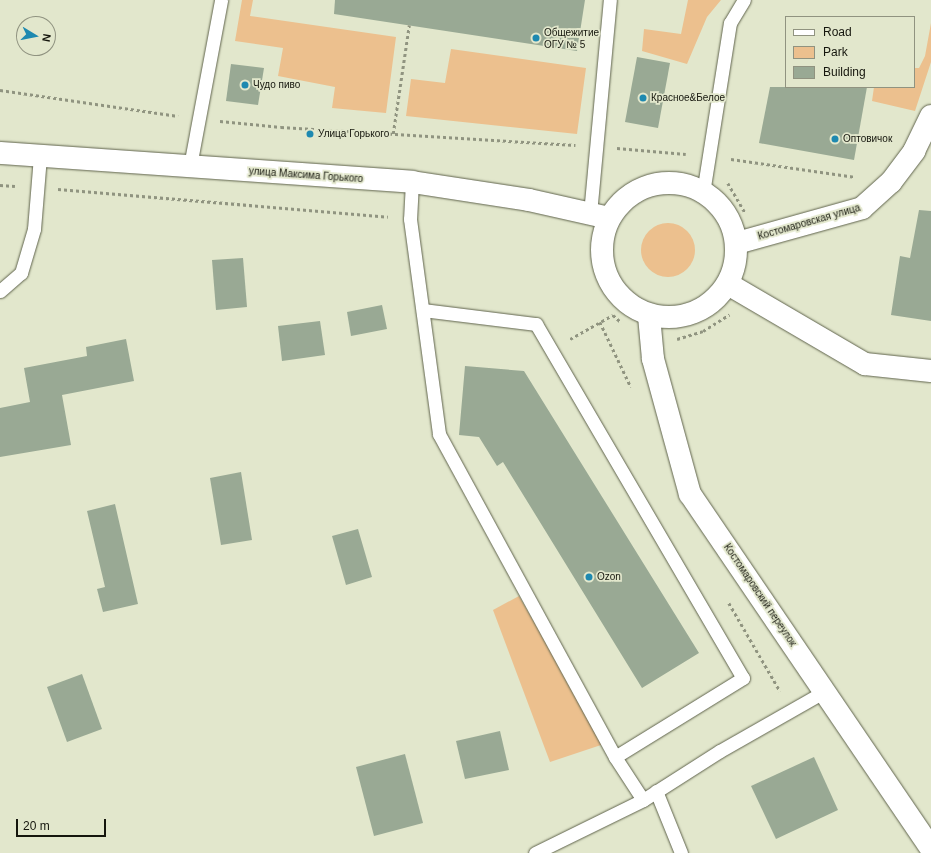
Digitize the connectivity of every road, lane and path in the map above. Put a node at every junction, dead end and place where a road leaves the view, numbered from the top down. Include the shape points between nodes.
1 (221, 0) edge
2 (610, 0) edge
3 (744, 0) edge
4 (409, 25) dead end
5 (0, 90) edge
6 (931, 116) edge
7 (198, 119) junction
8 (393, 134) junction
9 (598, 146) junction
10 (0, 153) edge
11 (40, 156) junction
12 (709, 156) junction
13 (190, 166) junction
14 (412, 182) junction
15 (891, 182) junction
16 (0, 185) edge
17 (38, 187) junction
18 (703, 193) junction
19 (599, 216) junction
20 (410, 219) junction
21 (745, 241) junction
22 (737, 289) junction
23 (0, 291) edge
24 (423, 310) junction
25 (649, 316) junction
26 (651, 338) junction
27 (550, 350) junction
28 (931, 371) edge
29 (825, 691) junction
30 (615, 757) junction
31 (656, 791) junction
32 (643, 800) junction
33 (931, 849) edge
34 (535, 853) edge
35 (681, 853) edge

1 - 7 lane
2 - 9 lane
3 - 12 lane via 730,23
4 - 8 path
5 - 7 path
6 - 15 street, Костомаровская улица via 914,151
7 - 8 path
7 - 13 lane
8 - 9 path
9 - 12 path
9 - 19 lane
10 - 11 street, улица Максима Горького
11 - 13 street, улица Максима Горького
11 - 17 lane
12 - 15 path
12 - 18 lane
12 - 21 path via 738,199 748,220
13 - 14 street, улица Максима Горького
14 - 19 street, улица Максима Горького via 529,200
14 - 20 lane
15 - 21 street, Костомаровская улица via 862,208
16 - 17 path
17 - 20 path
17 - 23 lane via 34,229 21,273
18 - 19 street via 690,186 668,182 645,187
18 - 21 street via 724,210
19 - 25 street via 601,257 606,276 617,294 632,307
20 - 24 lane
21 - 22 street via 736,264
22 - 25 street via 694,314 672,318
22 - 26 path via 736,310 703,331 677,339
22 - 28 street via 865,364
24 - 27 lane via 536,324
24 - 30 lane via 439,434
25 - 26 street, Костомаровский переулок
26 - 27 path via 628,328 613,315
26 - 29 street, Костомаровский переулок via 653,359 690,494
27 - 30 lane via 743,678
29 - 31 lane
29 - 33 street, Костомаровский переулок
30 - 32 lane
31 - 32 lane
31 - 35 lane
32 - 34 lane

